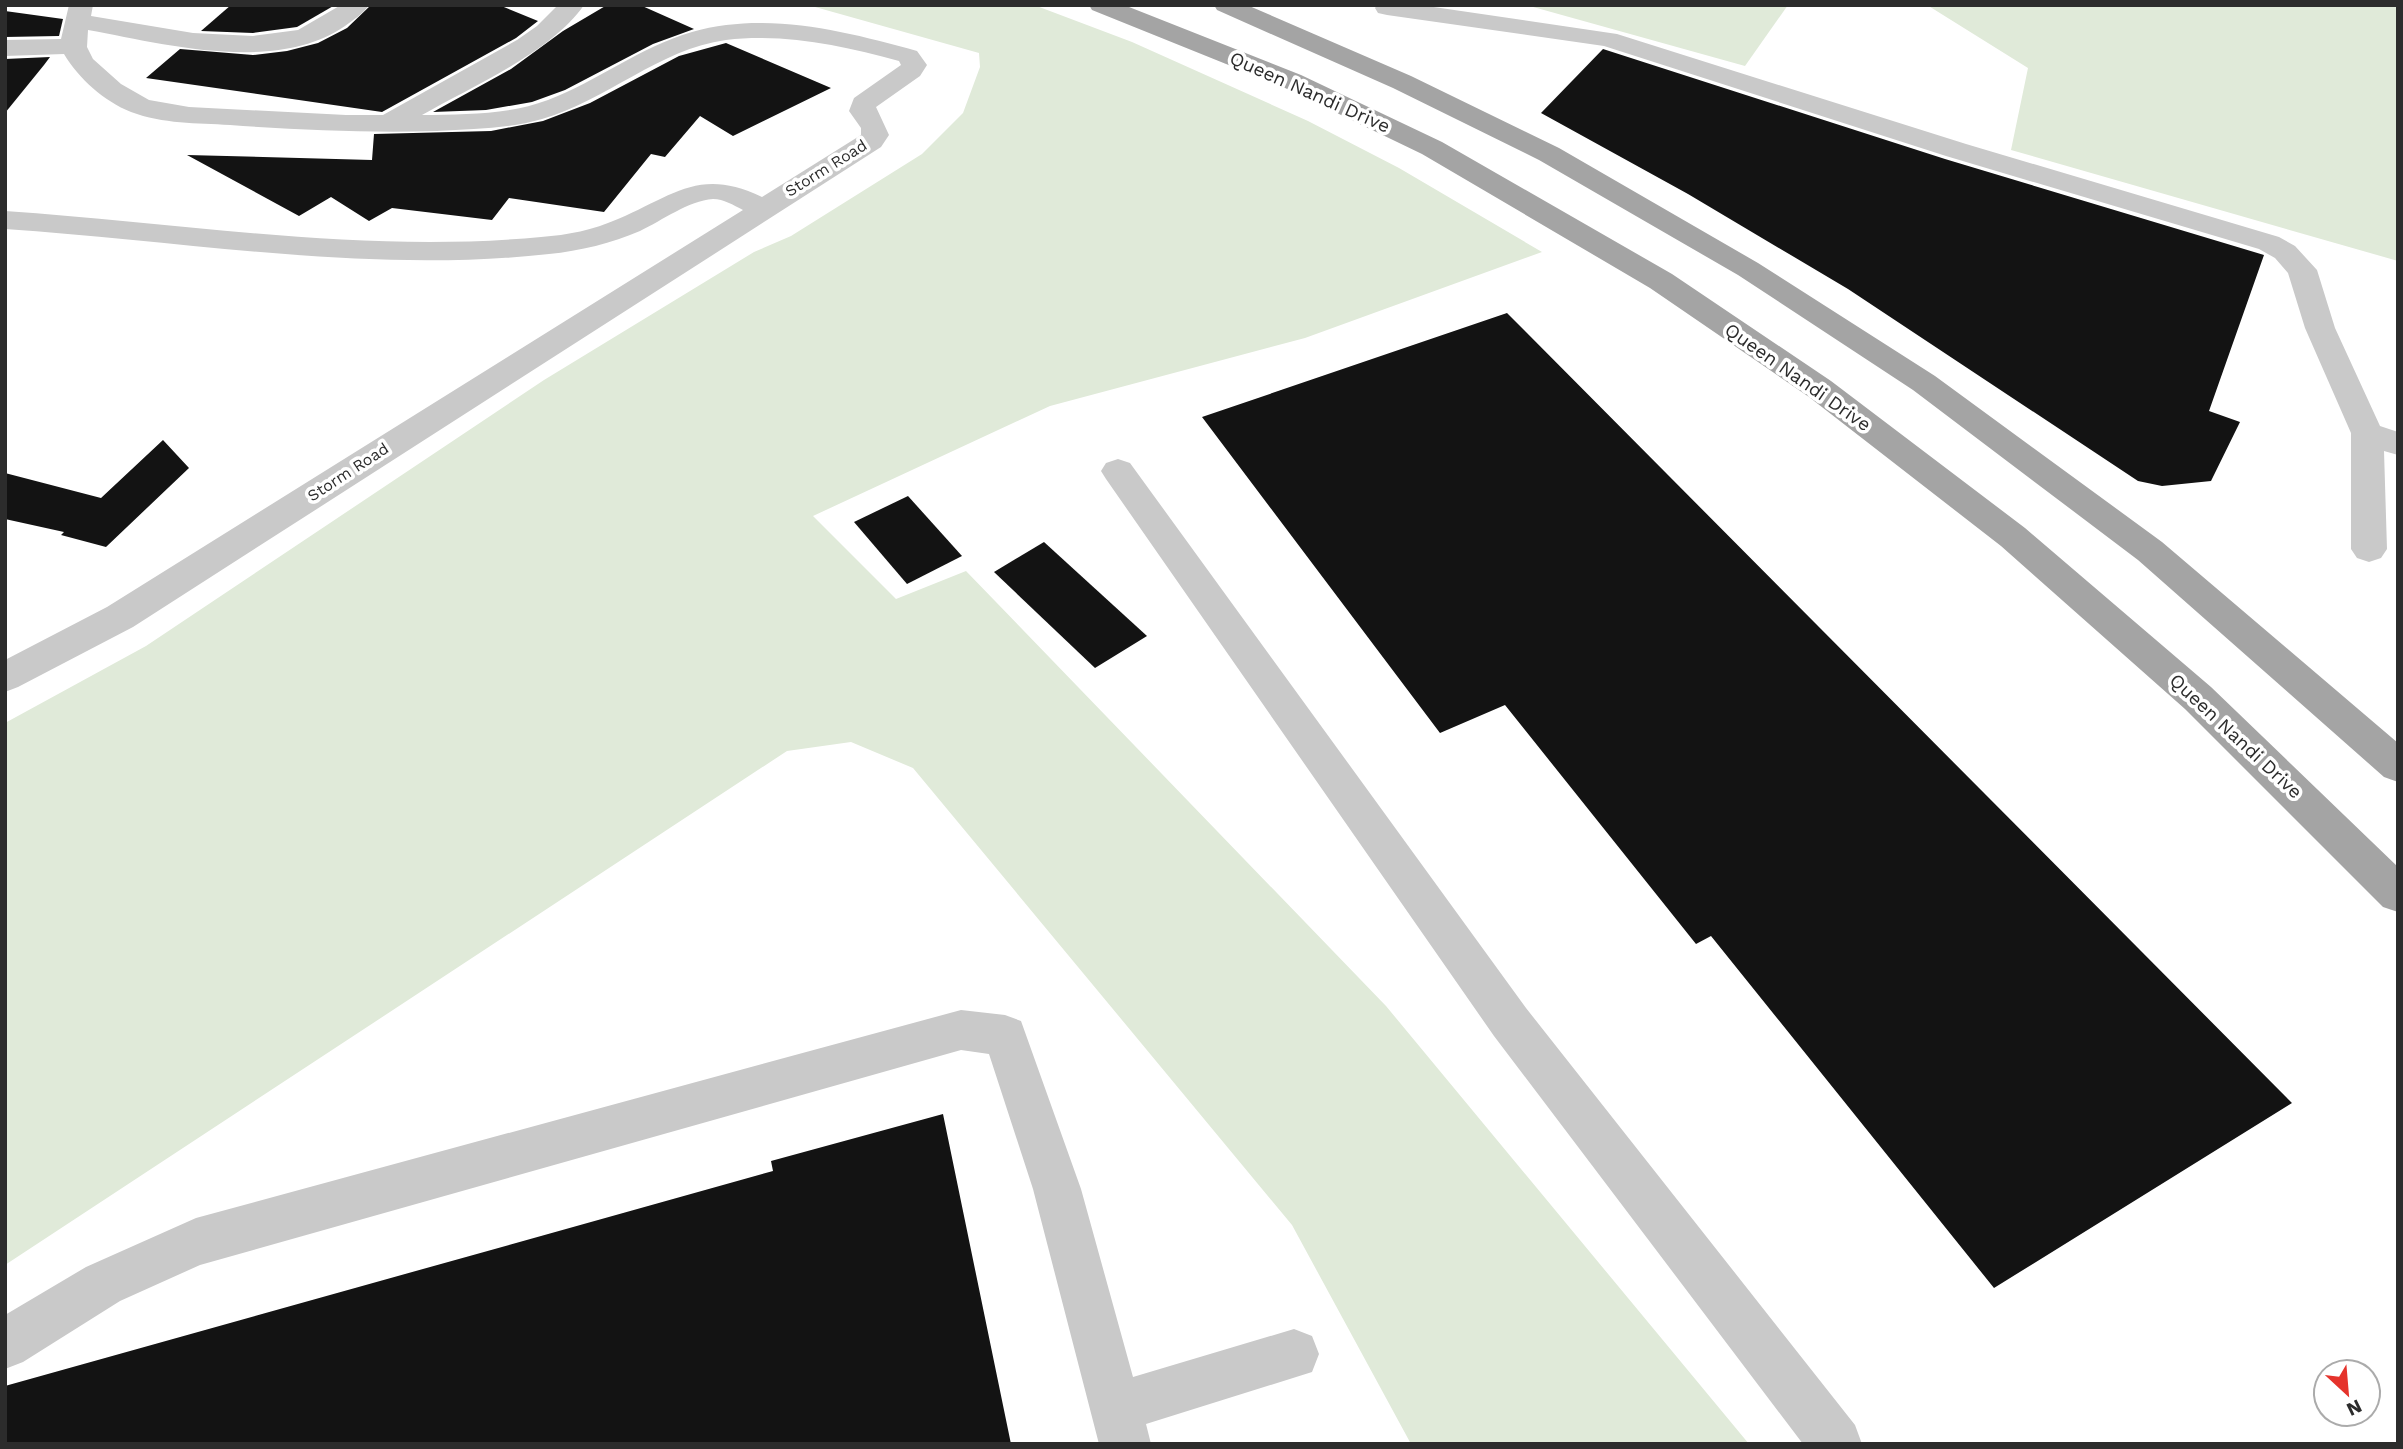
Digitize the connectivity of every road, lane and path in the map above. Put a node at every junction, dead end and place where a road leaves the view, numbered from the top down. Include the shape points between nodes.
1 (357, 5) edge
2 (572, 5) edge
3 (1101, 5) edge
4 (1226, 5) edge
5 (1387, 8) dead end
6 (78, 24) edge
7 (5, 48) edge
8 (384, 125) junction
9 (762, 208) junction
10 (5, 220) edge
11 (2383, 438) edge
12 (1118, 471) dead end
13 (2369, 549) dead end
14 (5, 677) edge
15 (2398, 766) edge
16 (2398, 894) edge
17 (5, 1344) edge
18 (1294, 1354) dead end
19 (1120, 1426) edge
20 (1836, 1444) edge

1 - 6 street via 309,36 264,45
2 - 8 street via 526,45
3 - 16 main road, Queen Nandi Drive via 1292,81 1432,148 1661,281 1820,389 2012,537 2198,698
4 - 15 main road via 1402,82 1549,154 1748,269 1913,375 2150,551
5 - 11 street via 1608,40 2269,243 2302,271 2319,328
6 - 7 street
6 - 8 street, Storm Road via 86,68 120,96 141,106 186,114
8 - 9 street, Storm Road via 534,114 668,51 723,33 804,32 842,37 912,59 911,71 863,104 862,111 874,128 871,141
9 - 10 street via 726,192 709,191 584,240 440,252 247,242
9 - 14 street, Storm Road via 120,617
11 - 13 street
12 - 20 street via 1510,1022
17 - 19 street via 103,1284 195,1242 961,1030 982,1031 1004,1036 1057,1189
18 - 19 street

